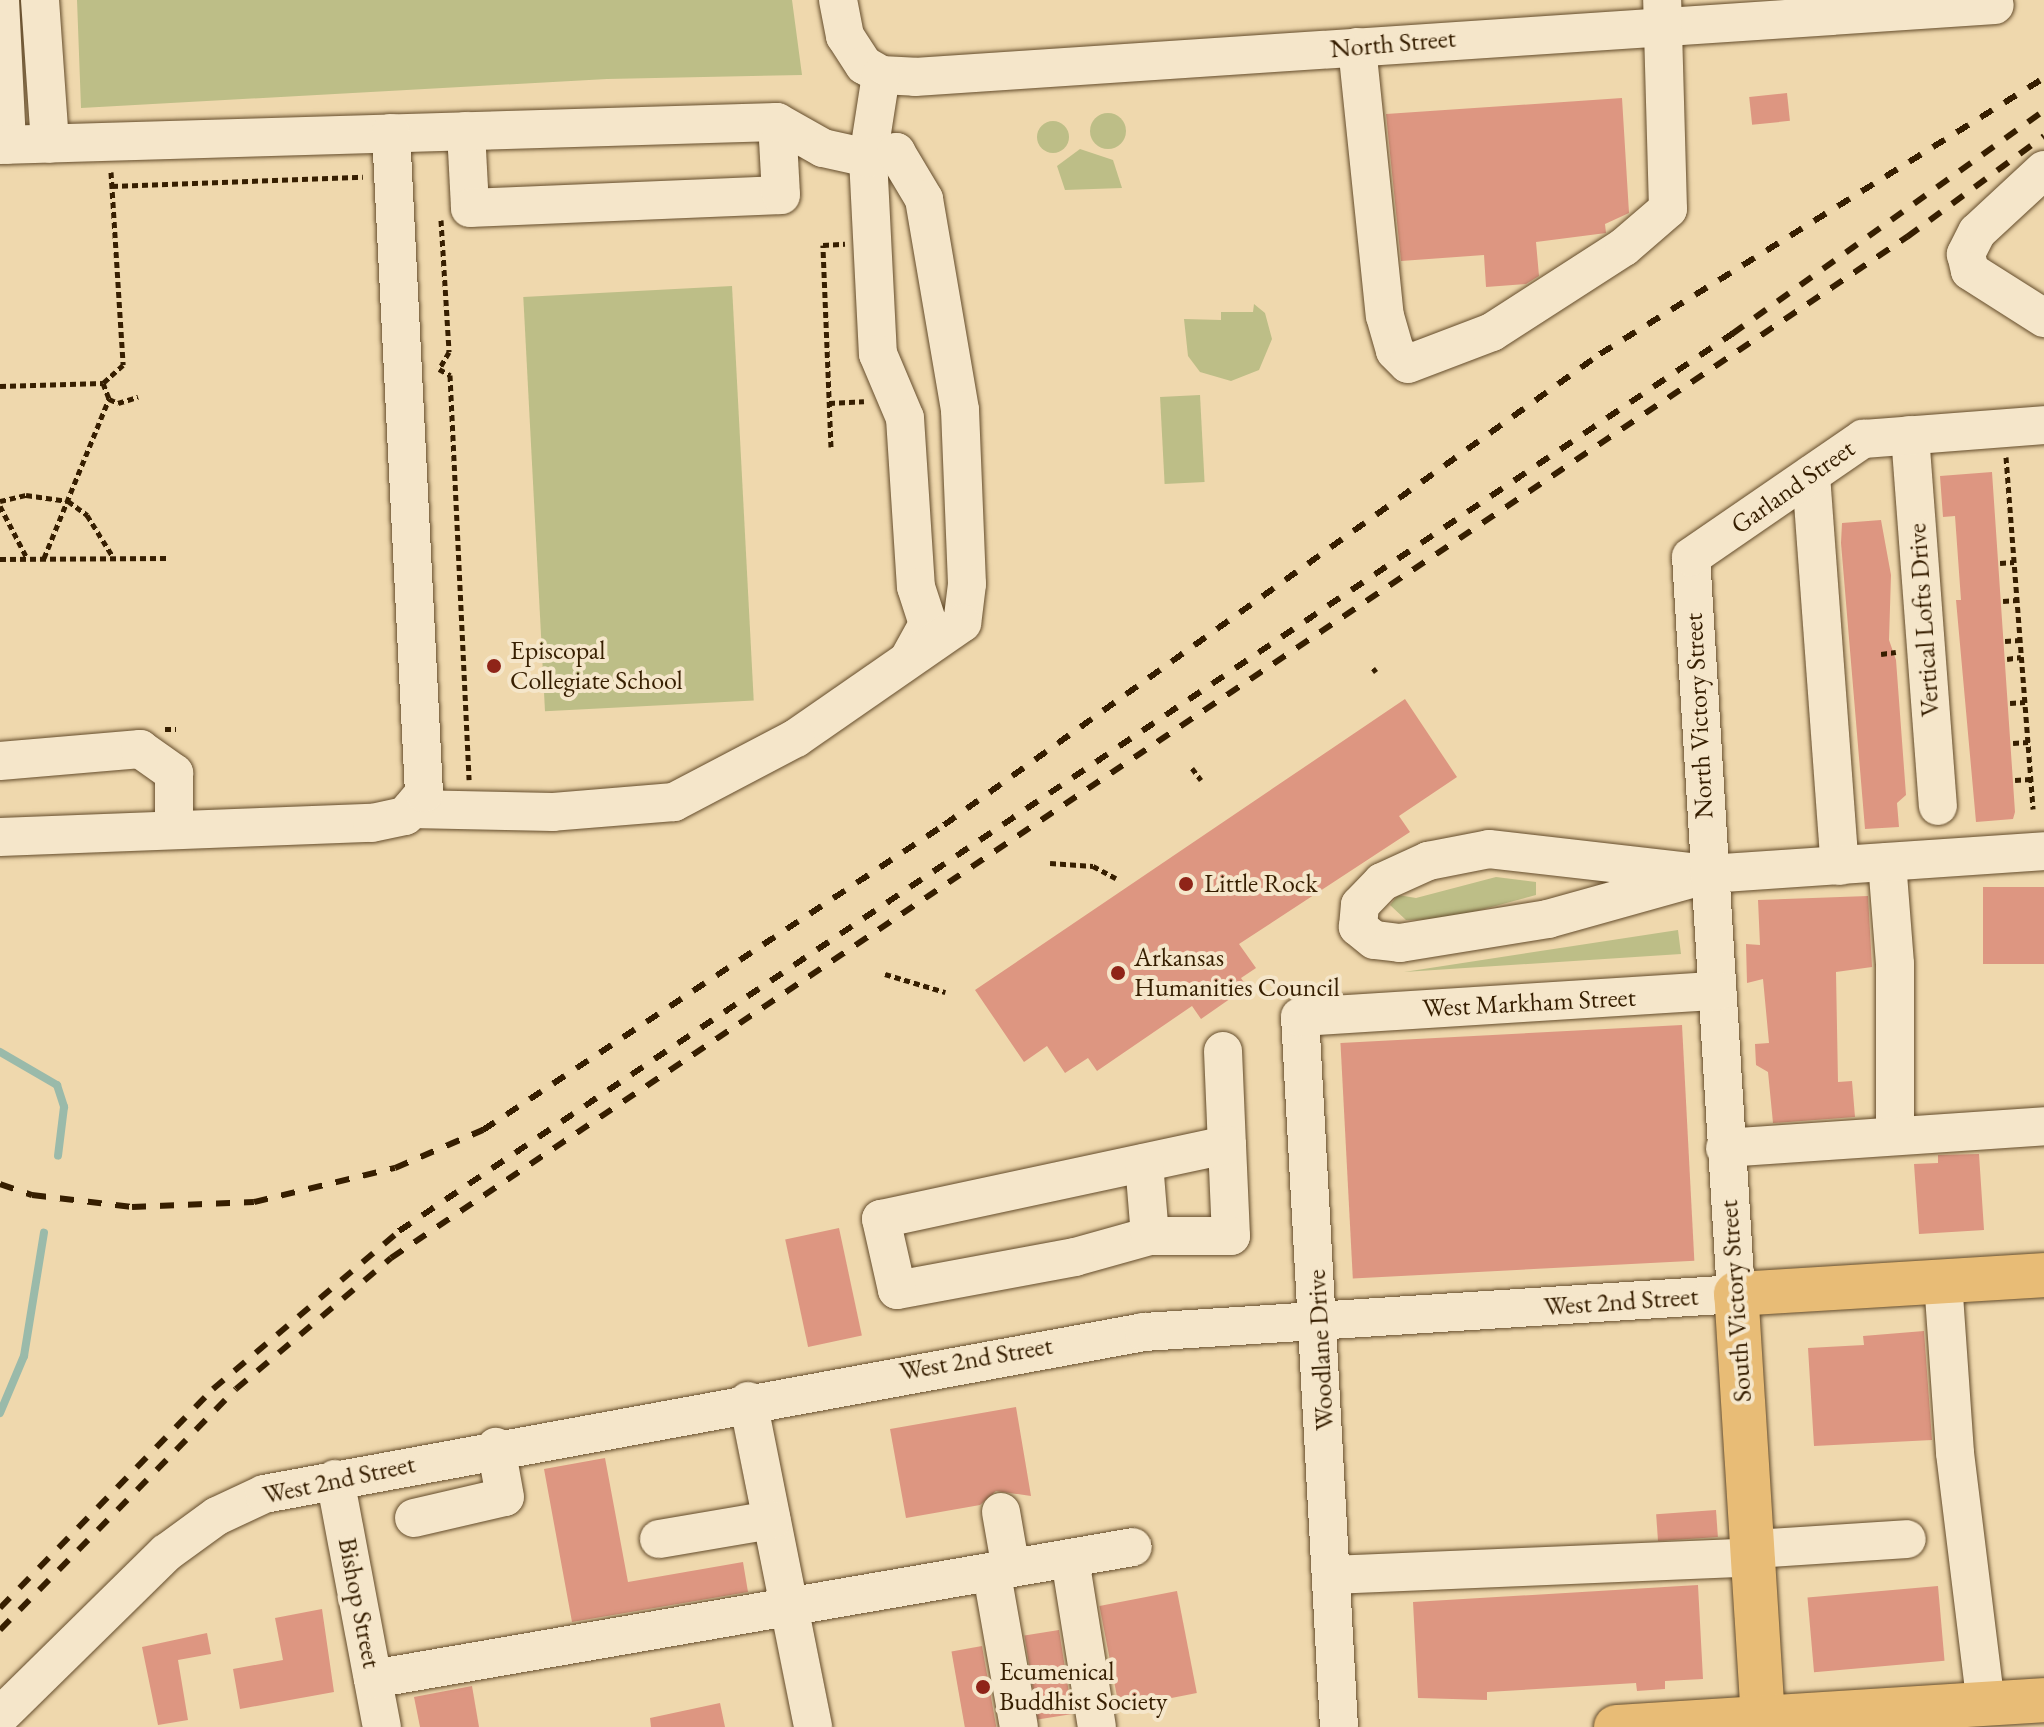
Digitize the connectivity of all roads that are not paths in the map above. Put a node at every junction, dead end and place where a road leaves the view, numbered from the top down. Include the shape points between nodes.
1 (0, 0) edge
2 (40, 0) edge
3 (838, 0) edge
4 (1995, 5) dead end
5 (1663, 12) edge
6 (1357, 47) junction
7 (881, 75) junction
8 (777, 122) junction
9 (466, 131) junction
10 (391, 133) junction
11 (50, 144) junction
12 (4, 145) edge
13 (868, 158) junction
14 (2044, 170) edge
15 (2044, 318) edge
16 (2044, 425) edge
17 (1910, 435) junction
18 (1811, 475) junction
19 (1691, 557) joint
20 (909, 658) junction
21 (0, 761) edge
22 (1938, 806) dead end
23 (411, 809) junction
24 (174, 829) junction
25 (0, 837) edge
26 (2044, 851) edge
27 (1887, 862) junction
28 (1840, 866) junction
29 (1709, 874) junction
30 (1717, 991) junction
31 (1342, 1014) joint
32 (1223, 1051) dead end
33 (2044, 1126) edge
34 (1895, 1136) junction
35 (1227, 1145) junction
36 (1725, 1148) junction
37 (1144, 1163) junction
38 (1150, 1236) junction
39 (2044, 1275) edge
40 (1943, 1281) junction
41 (1736, 1294) junction
42 (1321, 1321) junction
43 (748, 1401) junction
44 (496, 1447) junction
45 (335, 1479) junction
46 (1001, 1512) dead end
47 (414, 1518) dead end
48 (771, 1520) junction
49 (659, 1539) dead end
50 (1907, 1539) dead end
51 (1133, 1547) dead end
52 (1755, 1553) junction
53 (1070, 1559) junction
54 (994, 1572) junction
55 (1332, 1575) junction
56 (789, 1608) junction
57 (373, 1679) junction
58 (2044, 1700) edge
59 (1986, 1704) junction
60 (0, 1716) edge
61 (1764, 1723) edge
62 (382, 1727) edge
63 (813, 1727) edge
64 (1019, 1727) edge
65 (1097, 1727) edge
66 (1339, 1727) edge
67 (1616, 1727) edge

1 - 12 street
2 - 11 street
3 - 7 street via 845,36 864,65
4 - 5 street, North Street
5 - 6 street, North Street
5 - 6 street via 1668,209 1624,247 1492,332 1408,364 1395,351 1385,316
6 - 7 street, North Street
7 - 13 street
8 - 9 street
8 - 9 street via 781,195 470,208
8 - 13 street via 823,148
9 - 10 street
10 - 11 street
10 - 23 street via 412,604 427,761 424,793
11 - 12 street
13 - 20 street via 878,354 905,418 916,587 928,624
13 - 20 street via 896,152 924,199 960,410 967,584 962,623
14 - 15 street via 1977,232 1966,254 1970,271
16 - 17 street, Garland Street
17 - 18 street, Garland Street via 1863,439
17 - 22 street, Vertical Lofts Drive
18 - 19 street, Garland Street
18 - 28 street
19 - 29 street, North Victory Street
20 - 23 street via 796,738 674,802 553,812
21 - 24 street via 140,749 174,773
23 - 24 street via 372,823
24 - 25 street
26 - 27 street
27 - 28 street
27 - 34 street via 1895,964
28 - 29 street
29 - 29 street via 1489,849 1428,861 1382,882 1360,905 1358,927 1374,940 1400,943 1548,919
29 - 30 street, South Victory Street
30 - 31 street, West Markham Street
30 - 36 street, South Victory Street
31 - 42 street, Woodlane Drive via 1300,1017
32 - 35 street
33 - 34 street
34 - 36 street
35 - 37 street
35 - 38 street via 1231,1236
36 - 41 street, South Victory Street
37 - 38 street
37 - 38 street via 881,1219 897,1290
39 - 40 main road, West 2nd Street
40 - 41 main road, West 2nd Street
40 - 59 street via 1955,1453
41 - 42 street, West 2nd Street
41 - 52 main road, South Victory Street
42 - 43 street, West 2nd Street via 1144,1332
42 - 55 street, Woodlane Drive
43 - 44 street, West 2nd Street
43 - 48 street
44 - 45 street, West 2nd Street
44 - 47 street via 505,1497
45 - 57 street, Bishop Street
45 - 60 street, West 2nd Street via 264,1494 191,1533
46 - 54 street via 1009,1558
48 - 49 street
48 - 56 street
50 - 52 street
51 - 53 street
52 - 55 street
52 - 61 main road, South Victory Street
53 - 54 street
53 - 65 street
54 - 56 street
54 - 64 street
55 - 66 street, Woodlane Drive
56 - 57 street
56 - 63 street
57 - 62 street, Bishop Street
58 - 59 main road
59 - 61 main road
61 - 67 main road

